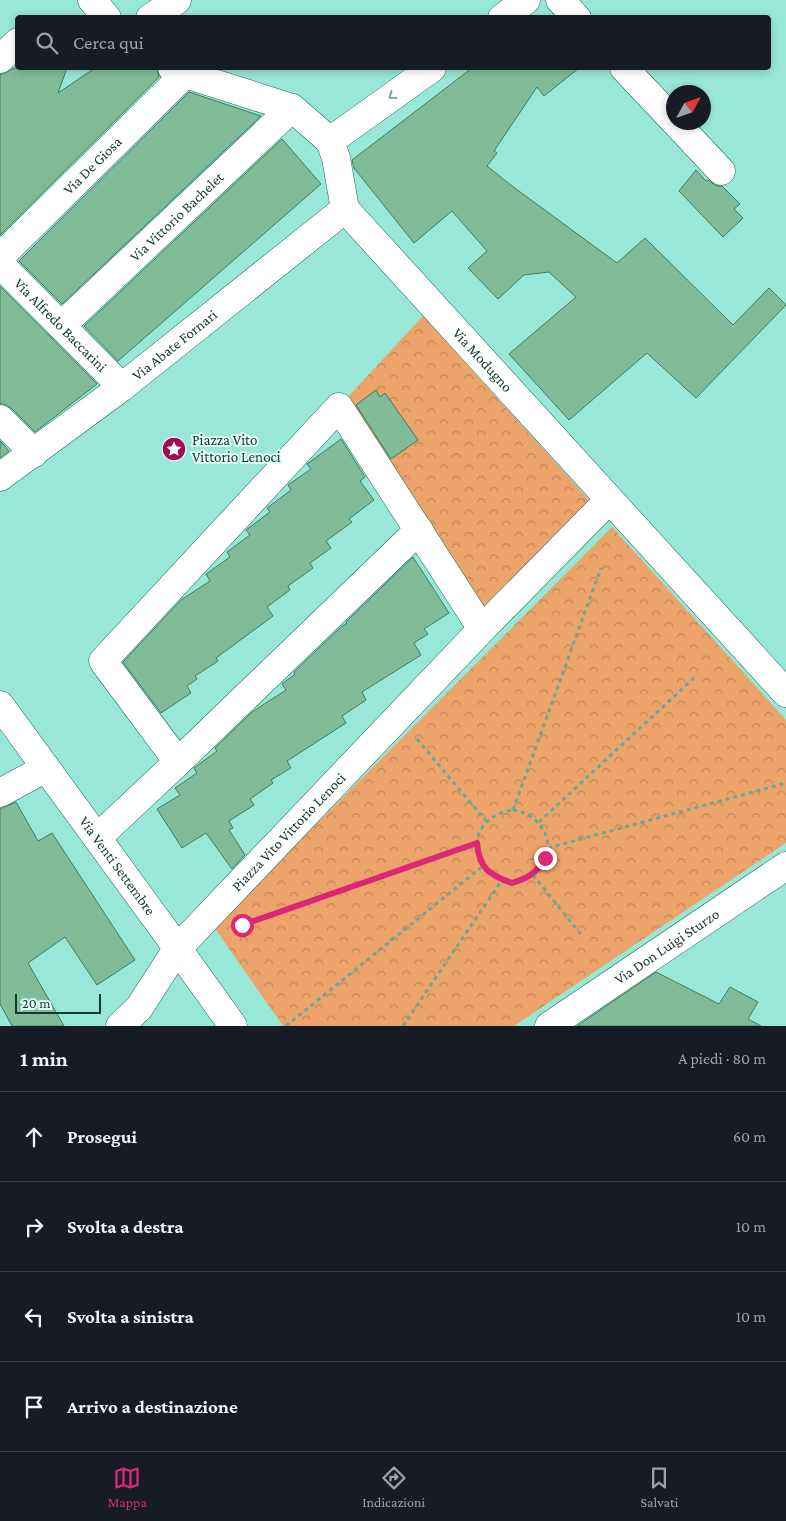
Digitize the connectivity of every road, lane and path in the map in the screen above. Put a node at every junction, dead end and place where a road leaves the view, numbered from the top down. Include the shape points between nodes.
1 (92, 0) edge
2 (177, 0) edge
3 (526, 0) edge
4 (560, 0) edge
5 (104, 15) edge
6 (154, 15) edge
7 (506, 15) edge
8 (573, 15) edge
9 (0, 30) edge
10 (15, 34) edge
11 (15, 45) edge
12 (0, 59) edge
13 (429, 70) edge
14 (626, 70) edge
15 (178, 71) edge
16 (292, 108) junction
17 (666, 113) edge
18 (682, 130) edge
19 (330, 140) junction
20 (721, 171) dead end
21 (345, 209) junction
22 (0, 257) edge
23 (0, 264) edge
24 (62, 326) junction
25 (122, 387) junction
26 (0, 418) edge
27 (34, 453) junction
28 (0, 477) edge
29 (609, 500) junction
30 (420, 530) junction
31 (601, 568) dead end
32 (482, 629) junction
33 (695, 676) dead end
34 (786, 693) edge
35 (0, 705) edge
36 (415, 736) dead end
37 (178, 762) junction
38 (46, 768) junction
39 (786, 783) edge
40 (0, 793) edge
41 (513, 810) junction
42 (486, 821) junction
43 (539, 822) junction
44 (98, 838) junction
45 (477, 843) junction
46 (548, 848) junction
47 (483, 866) junction
48 (786, 866) edge
49 (533, 875) junction
50 (502, 880) junction
51 (235, 925) dead end
52 (583, 937) dead end
53 (177, 949) junction
54 (120, 1026) edge
55 (233, 1026) edge
56 (286, 1026) edge
57 (403, 1026) edge
58 (549, 1026) edge

1 - 5 street
2 - 6 street
3 - 7 street
4 - 8 street
9 - 10 street
11 - 12 street
13 -> 19 street
14 - 17 street
15 - 16 street
15 - 22 street, Via De Giosa
16 - 19 street
16 - 24 street, Via Vittorio Bachelet
18 - 20 street
19 - 21 street
21 - 25 street, Via Abate Fornari
21 - 29 street, Via Modugno
23 - 24 street, Via Alfredo Baccarini
24 - 25 street, Via Alfredo Baccarini
25 - 27 street, Via Abate Fornari
26 - 27 street
27 - 28 street, Via Abate Fornari
29 - 32 street, Piazza Vito Vittorio Lenoci
29 - 34 street, Via Modugno
30 - 32 street
30 - 37 street
30 - 37 street via 340,407 103,661
31 - 41 path
32 - 53 street, Piazza Vito Vittorio Lenoci
33 - 43 path
35 - 38 street, Via Venti Settembre
36 - 42 path
37 - 44 street
38 - 40 street
38 - 44 street, Via Venti Settembre
39 - 46 path
41 - 42 path via 503,811
41 - 43 path via 532,816
42 - 45 path
43 - 46 path
44 - 53 street, Via Venti Settembre
45 - 47 path
45 - 51 path
46 - 49 path via 543,863
47 - 50 path
47 - 56 path
48 - 58 street, Via Don Luigi Sturzo
49 - 50 path via 512,883
49 - 52 path
50 - 57 path
53 - 54 street, Piazza Vito Vittorio Lenoci via 139,1008
53 - 55 street, Via Venti Settembre

